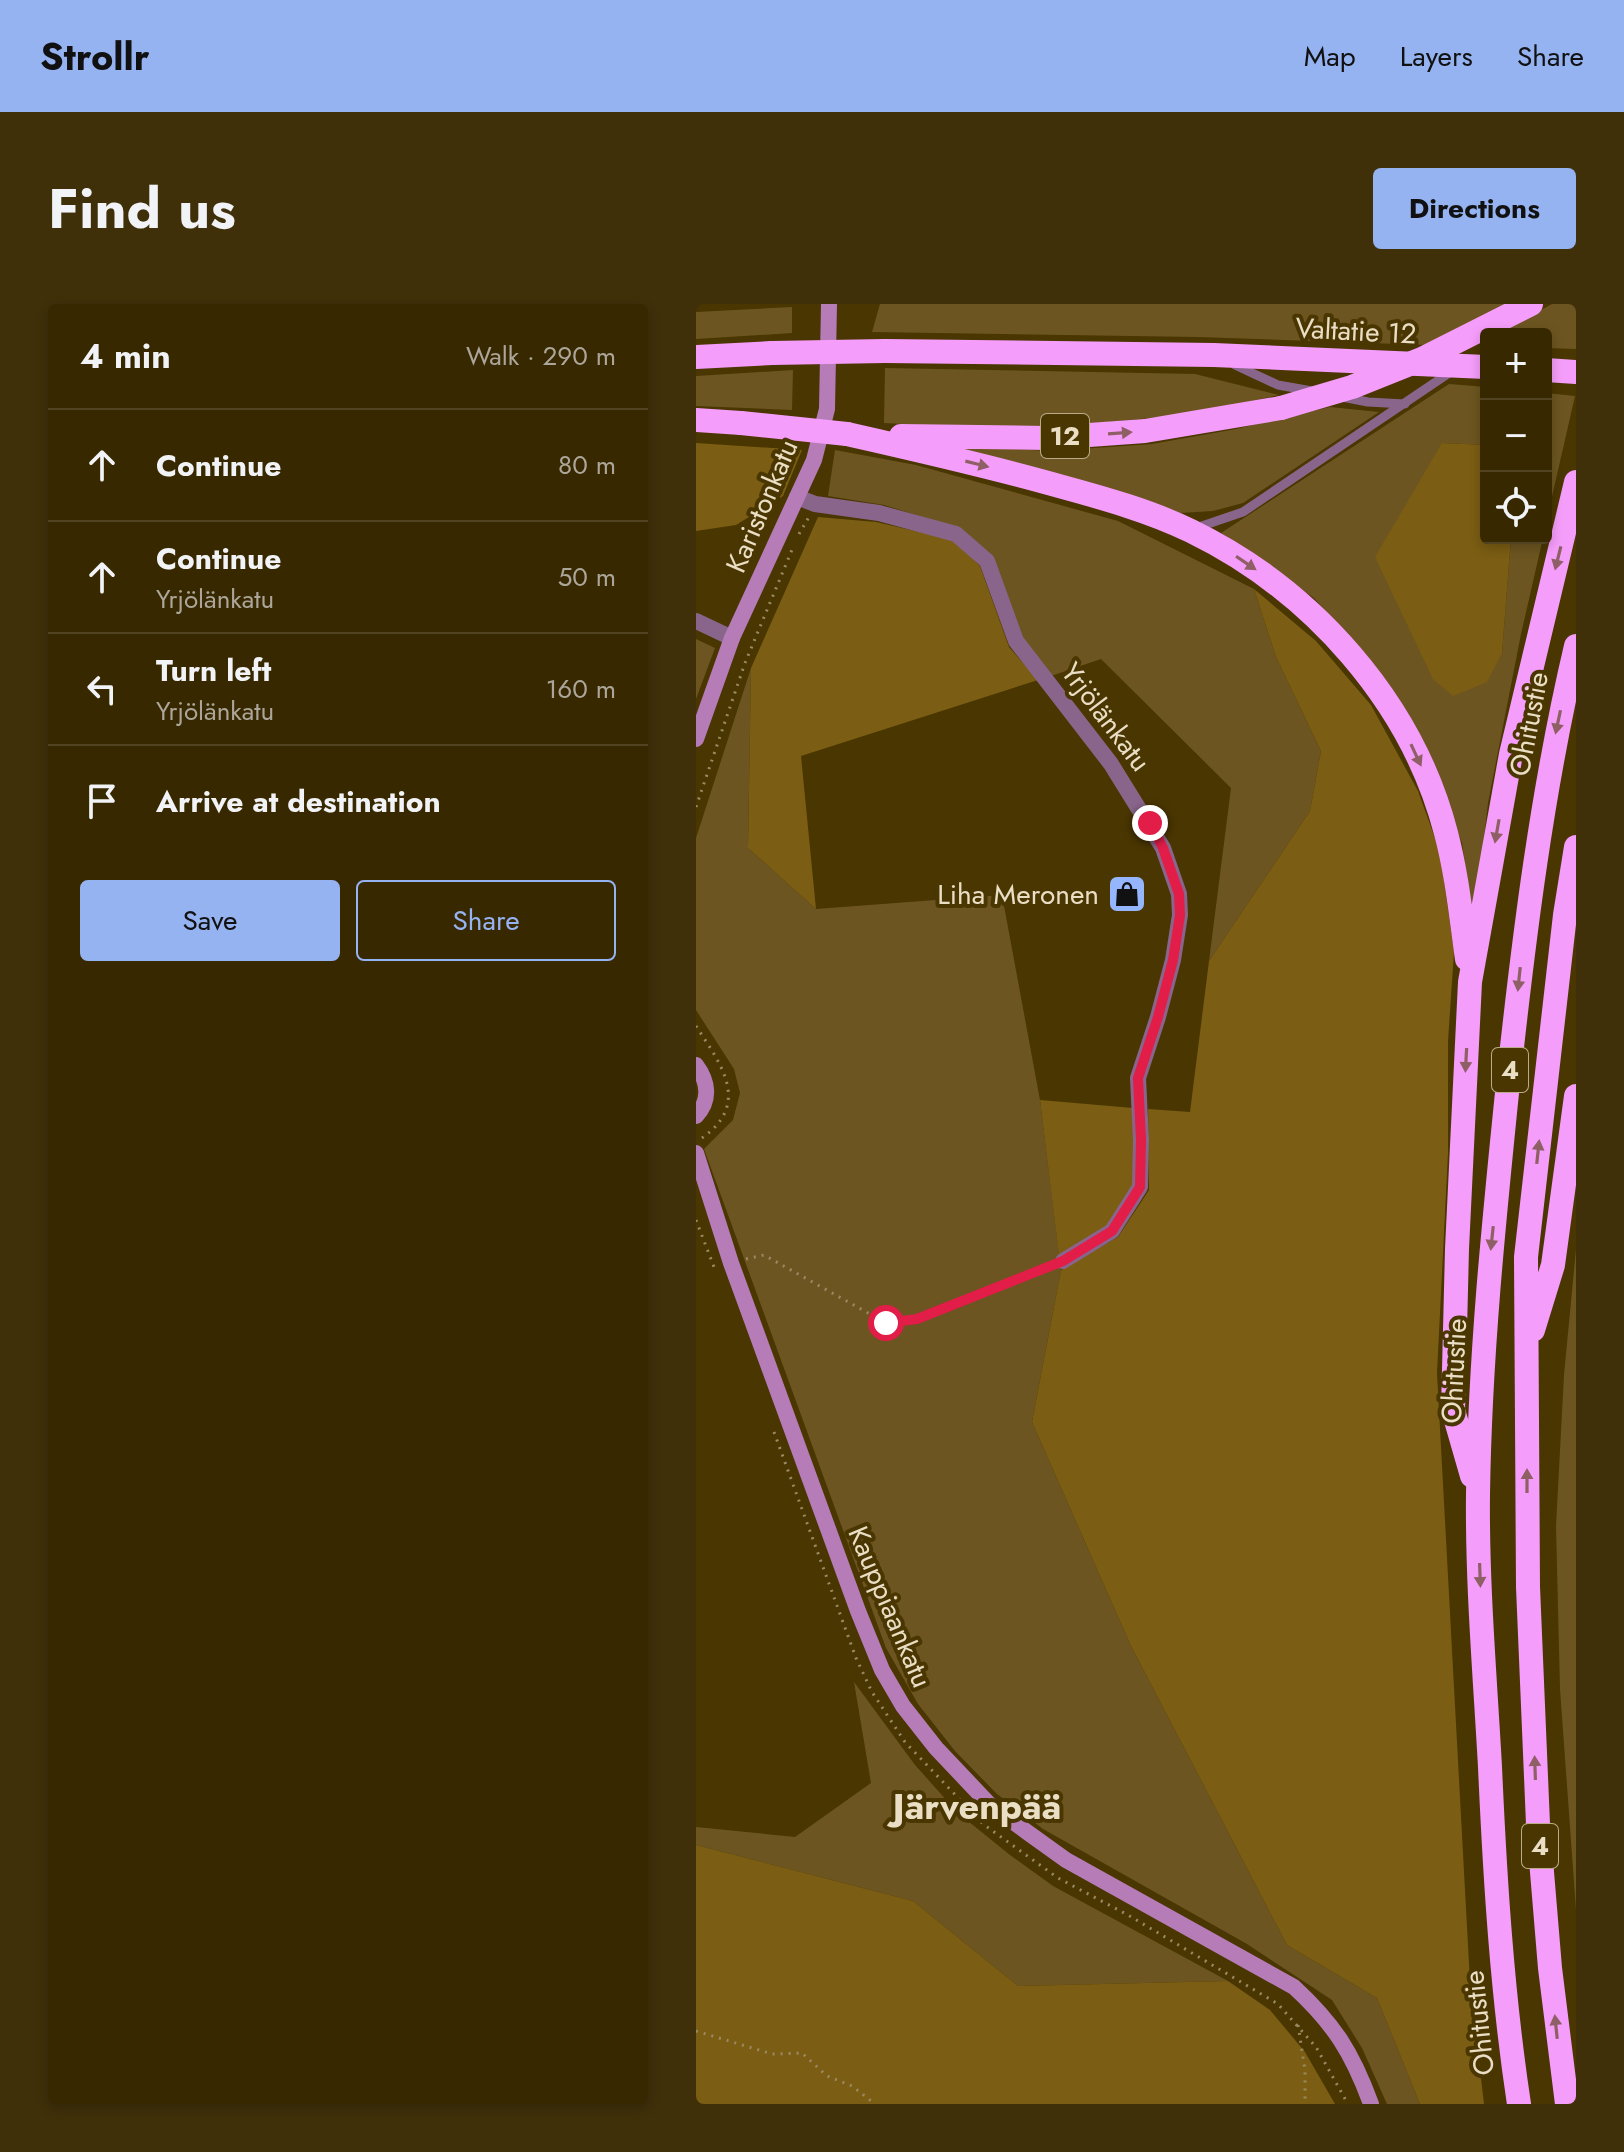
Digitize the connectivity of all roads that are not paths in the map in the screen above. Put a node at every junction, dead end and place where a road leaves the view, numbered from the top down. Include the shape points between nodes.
1 (829, 304) edge
2 (1531, 304) edge
3 (1214, 355) junction
4 (696, 357) edge
5 (1460, 365) junction
6 (1480, 367) edge
7 (1552, 370) edge
8 (1576, 372) edge
9 (1405, 404) junction
10 (696, 420) edge
11 (847, 434) junction
12 (1576, 482) edge
13 (797, 497) junction
14 (1190, 530) junction
15 (696, 621) edge
16 (732, 638) junction
17 (1576, 646) edge
18 (696, 739) edge
19 (1576, 847) edge
20 (1470, 982) junction
21 (696, 1065) edge
22 (1576, 1096) edge
23 (696, 1116) edge
24 (696, 1153) edge
25 (696, 1182) edge
26 (711, 1207) junction
27 (1063, 1261) road end
28 (1527, 1347) junction
29 (1478, 1497) junction
30 (1371, 2104) edge
31 (1519, 2104) edge
32 (1567, 2104) edge

1 - 13 street, Karistonkatu via 827,409 814,460
11 -> 2 highway, 12, bridge via 1061,437 1145,431 1281,408 1422,359
3 - 4 highway, Valtatie 12, bridge via 885,351
3 - 5 highway, Valtatie 12
3 - 9 lane via 1278,385
5 - 6 highway, Valtatie 12
5 - 9 lane
7 - 8 highway
9 - 14 lane via 1243,512
10 - 11 highway, 12, bridge
11 -> 14 highway via 973,462 1108,500
12 -> 20 highway via 1511,754
13 - 16 street, Karistonkatu
13 - 27 street, Yrjölänkatu via 956,534 987,561 1016,641 1119,776 1163,848 1179,894 1180,915 1173,960 1138,1078 1140,1187 1112,1231
14 -> 20 highway via 1247,562 1335,635 1403,728 1446,832
15 - 16 street
16 - 18 street
17 -> 29 highway, Ohitustie / 4 via 1557,726 1525,922 1490,1251
28 -> 19 highway, 4 via 1526,1257
20 -> 29 highway via 1453,1410
21 - 23 street via 707,1086
22 - 28 highway via 1553,1265
24 - 26 street, Kauppiaankatu
25 - 26 street, Kauppiaankatu
26 - 30 street, Kauppiaankatu via 858,1611 903,1706 978,1793 1027,1832 1066,1860 1294,1987 1340,2036
32 -> 28 highway, 4 via 1538,1824 1528,1587
29 -> 31 highway, Ohitustie / 4 via 1493,1834 1503,1981

